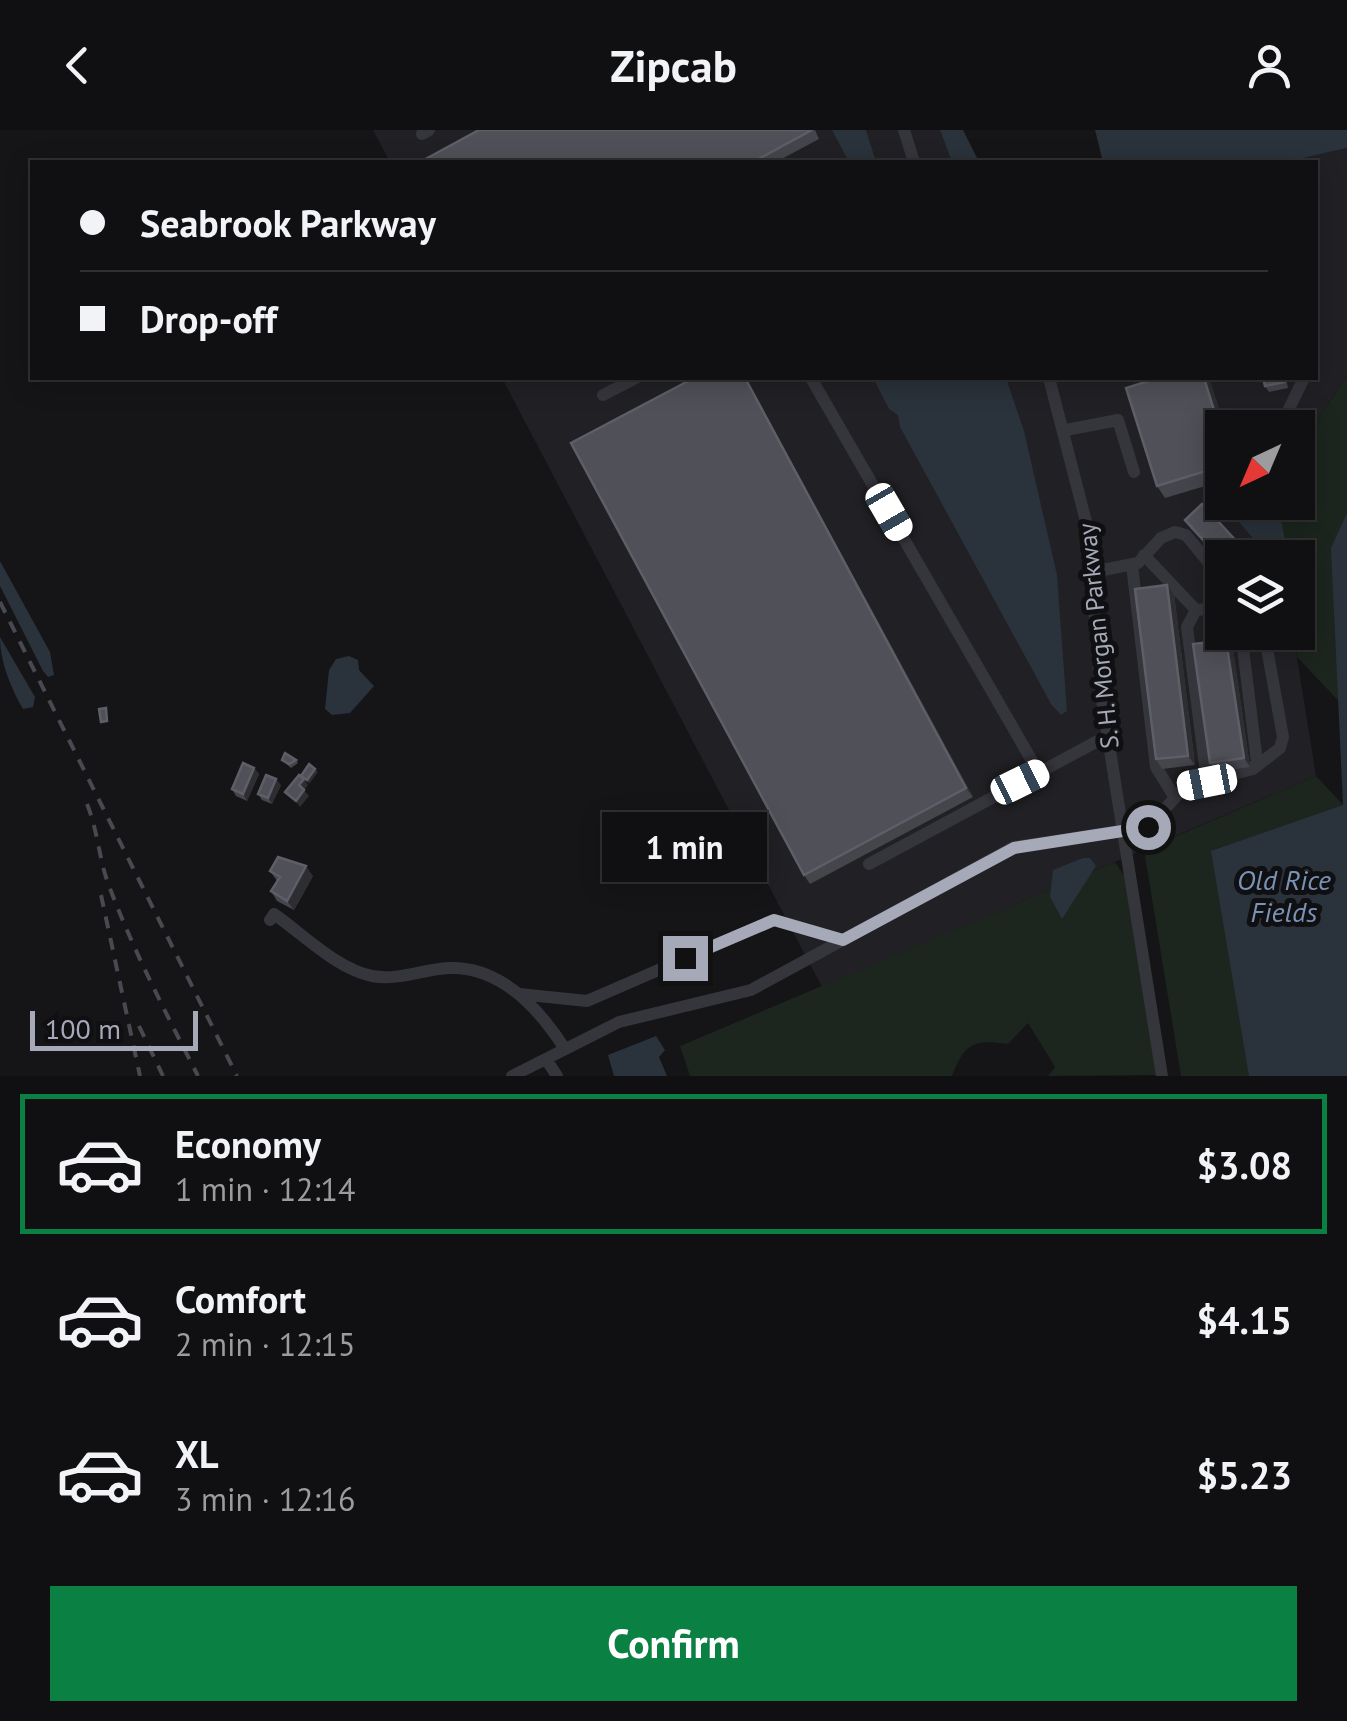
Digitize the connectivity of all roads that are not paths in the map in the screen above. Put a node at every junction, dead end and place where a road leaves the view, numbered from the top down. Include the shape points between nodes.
1 (904, 130) edge
2 (913, 160) edge
3 (632, 380) edge
4 (812, 380) edge
5 (1050, 380) edge
6 (1303, 380) edge
7 (603, 396) dead end
8 (1288, 410) edge
9 (1066, 430) junction
10 (1134, 472) dead end
11 (1144, 555) junction
12 (1205, 559) edge
13 (1132, 565) junction
14 (1093, 572) junction
15 (1205, 609) edge
16 (1196, 610) junction
17 (1243, 650) edge
18 (1267, 650) edge
19 (1107, 736) junction
20 (1254, 769) junction
21 (1039, 773) junction
22 (1207, 782) junction
23 (1174, 796) junction
24 (1122, 830) junction
25 (869, 864) dead end
26 (270, 920) dead end
27 (843, 940) junction
28 (519, 994) junction
29 (565, 1049) junction
30 (546, 1059) junction
31 (512, 1076) edge
32 (558, 1076) edge
33 (1162, 1076) edge

1 - 2 street
3 - 7 street
4 - 21 street
5 - 9 street, S. H. Morgan Parkway
6 - 8 street
9 - 10 street via 1118,420
9 - 14 street, S. H. Morgan Parkway
11 - 12 street via 1175,532 1186,535
11 - 13 street
11 - 16 street
13 - 14 street
13 - 23 street via 1156,767
14 - 19 street, S. H. Morgan Parkway
15 - 16 street
16 - 22 street via 1187,626
17 - 20 street
18 - 20 street via 1283,737 1280,748
19 - 21 street
19 - 24 street, S. H. Morgan Parkway
20 - 22 street
21 - 25 street
22 - 23 street
23 - 24 street via 1158,822
24 - 27 street via 1014,848
24 - 33 street, S. H. Morgan Parkway
26 - 28 street via 274,914 353,970 386,978 452,967 488,976
27 - 28 street via 774,920 587,1001
27 - 29 street via 751,990 619,1022
28 - 29 street
29 - 30 street
30 - 31 street
30 - 32 street

